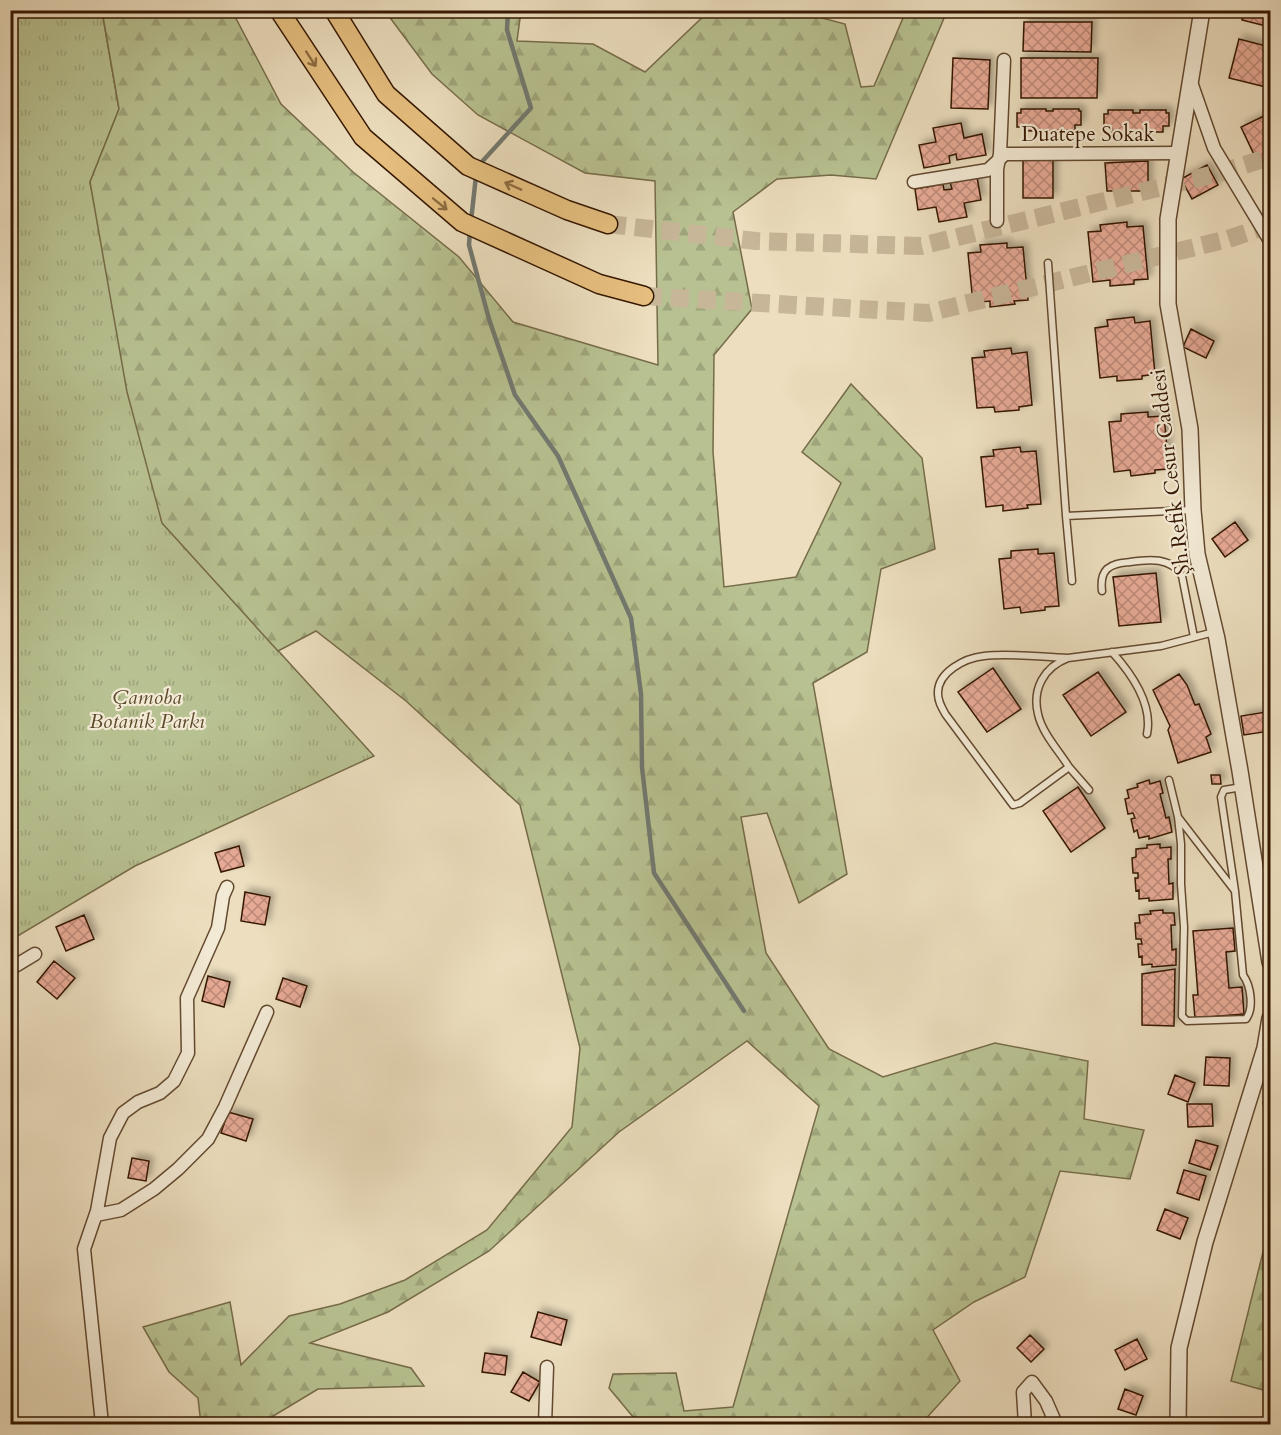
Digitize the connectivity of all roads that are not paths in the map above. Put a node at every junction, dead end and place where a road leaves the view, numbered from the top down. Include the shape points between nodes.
1 (279, 10) edge
2 (334, 10) edge
3 (1202, 10) edge
4 (1004, 60) dead end
5 (1192, 86) junction
6 (1180, 153) junction
7 (999, 161) junction
8 (914, 182) dead end
9 (997, 221) dead end
10 (608, 224) tunnel mouth
11 (1270, 241) edge
12 (1048, 263) dead end
13 (644, 296) tunnel mouth
14 (1193, 510) junction
15 (1066, 516) junction
16 (1072, 581) dead end
17 (1102, 591) dead end
18 (1215, 632) junction
19 (1194, 637) junction
20 (1112, 652) junction
21 (1068, 658) junction
22 (1147, 734) dead end
23 (1069, 767) junction
24 (1169, 780) dead end
25 (1242, 787) junction
26 (1089, 790) dead end
27 (1178, 817) junction
28 (227, 887) dead end
29 (1235, 891) junction
30 (35, 954) dead end
31 (1270, 962) edge
32 (10, 969) edge
33 (267, 1012) dead end
34 (1270, 1018) edge
35 (1268, 1047) edge
36 (96, 1215) junction
37 (547, 1367) dead end
38 (102, 1425) edge
39 (545, 1425) edge
40 (1025, 1425) edge
41 (1056, 1425) edge
42 (1178, 1425) edge

1 -> 13 main road via 363,137 462,222 599,284
10 -> 2 main road via 468,166 386,94
3 - 5 street, Şh.Refik Cesur Caddesi
4 - 7 street, Duatepe Sokak
5 - 6 street, Şh.Refik Cesur Caddesi
5 - 11 street via 1214,148
6 - 7 street, Duatepe Sokak via 1005,154
6 - 14 street, Şh.Refik Cesur Caddesi via 1168,219 1168,304 1190,429
7 - 8 street, Duatepe Sokak via 988,170
7 - 9 street, Duatepe Sokak
12 - 15 lane
14 - 15 lane
14 - 18 street, Şh.Refik Cesur Caddesi via 1197,554
15 - 16 lane
17 - 19 lane via 1103,575 1115,564 1157,560 1169,563 1182,576
18 - 19 lane
18 - 25 street, Şh.Refik Cesur Caddesi
19 - 20 lane
20 - 21 lane
20 - 22 lane via 1134,682 1147,711
21 - 23 lane via 1046,673 1038,686 1037,700 1038,715
21 - 23 lane via 982,656 950,670 937,692 946,715 1013,805
23 - 26 lane
24 - 27 lane
25 - 29 lane via 1224,790 1221,797
25 - 31 street, Şh.Refik Cesur Caddesi
27 - 29 lane
27 - 29 lane via 1184,927 1182,1016 1187,1021 1245,1019 1249,1014 1249,983 1243,975
28 - 36 street via 218,928 187,998 188,1053 174,1081 123,1113 110,1138
30 - 32 street
33 - 36 street via 208,1139 154,1189 121,1210
34 - 35 street
35 - 42 street via 1205,1242 1179,1348
36 - 38 street via 84,1250
37 - 39 street
40 - 41 street via 1023,1392 1032,1382

